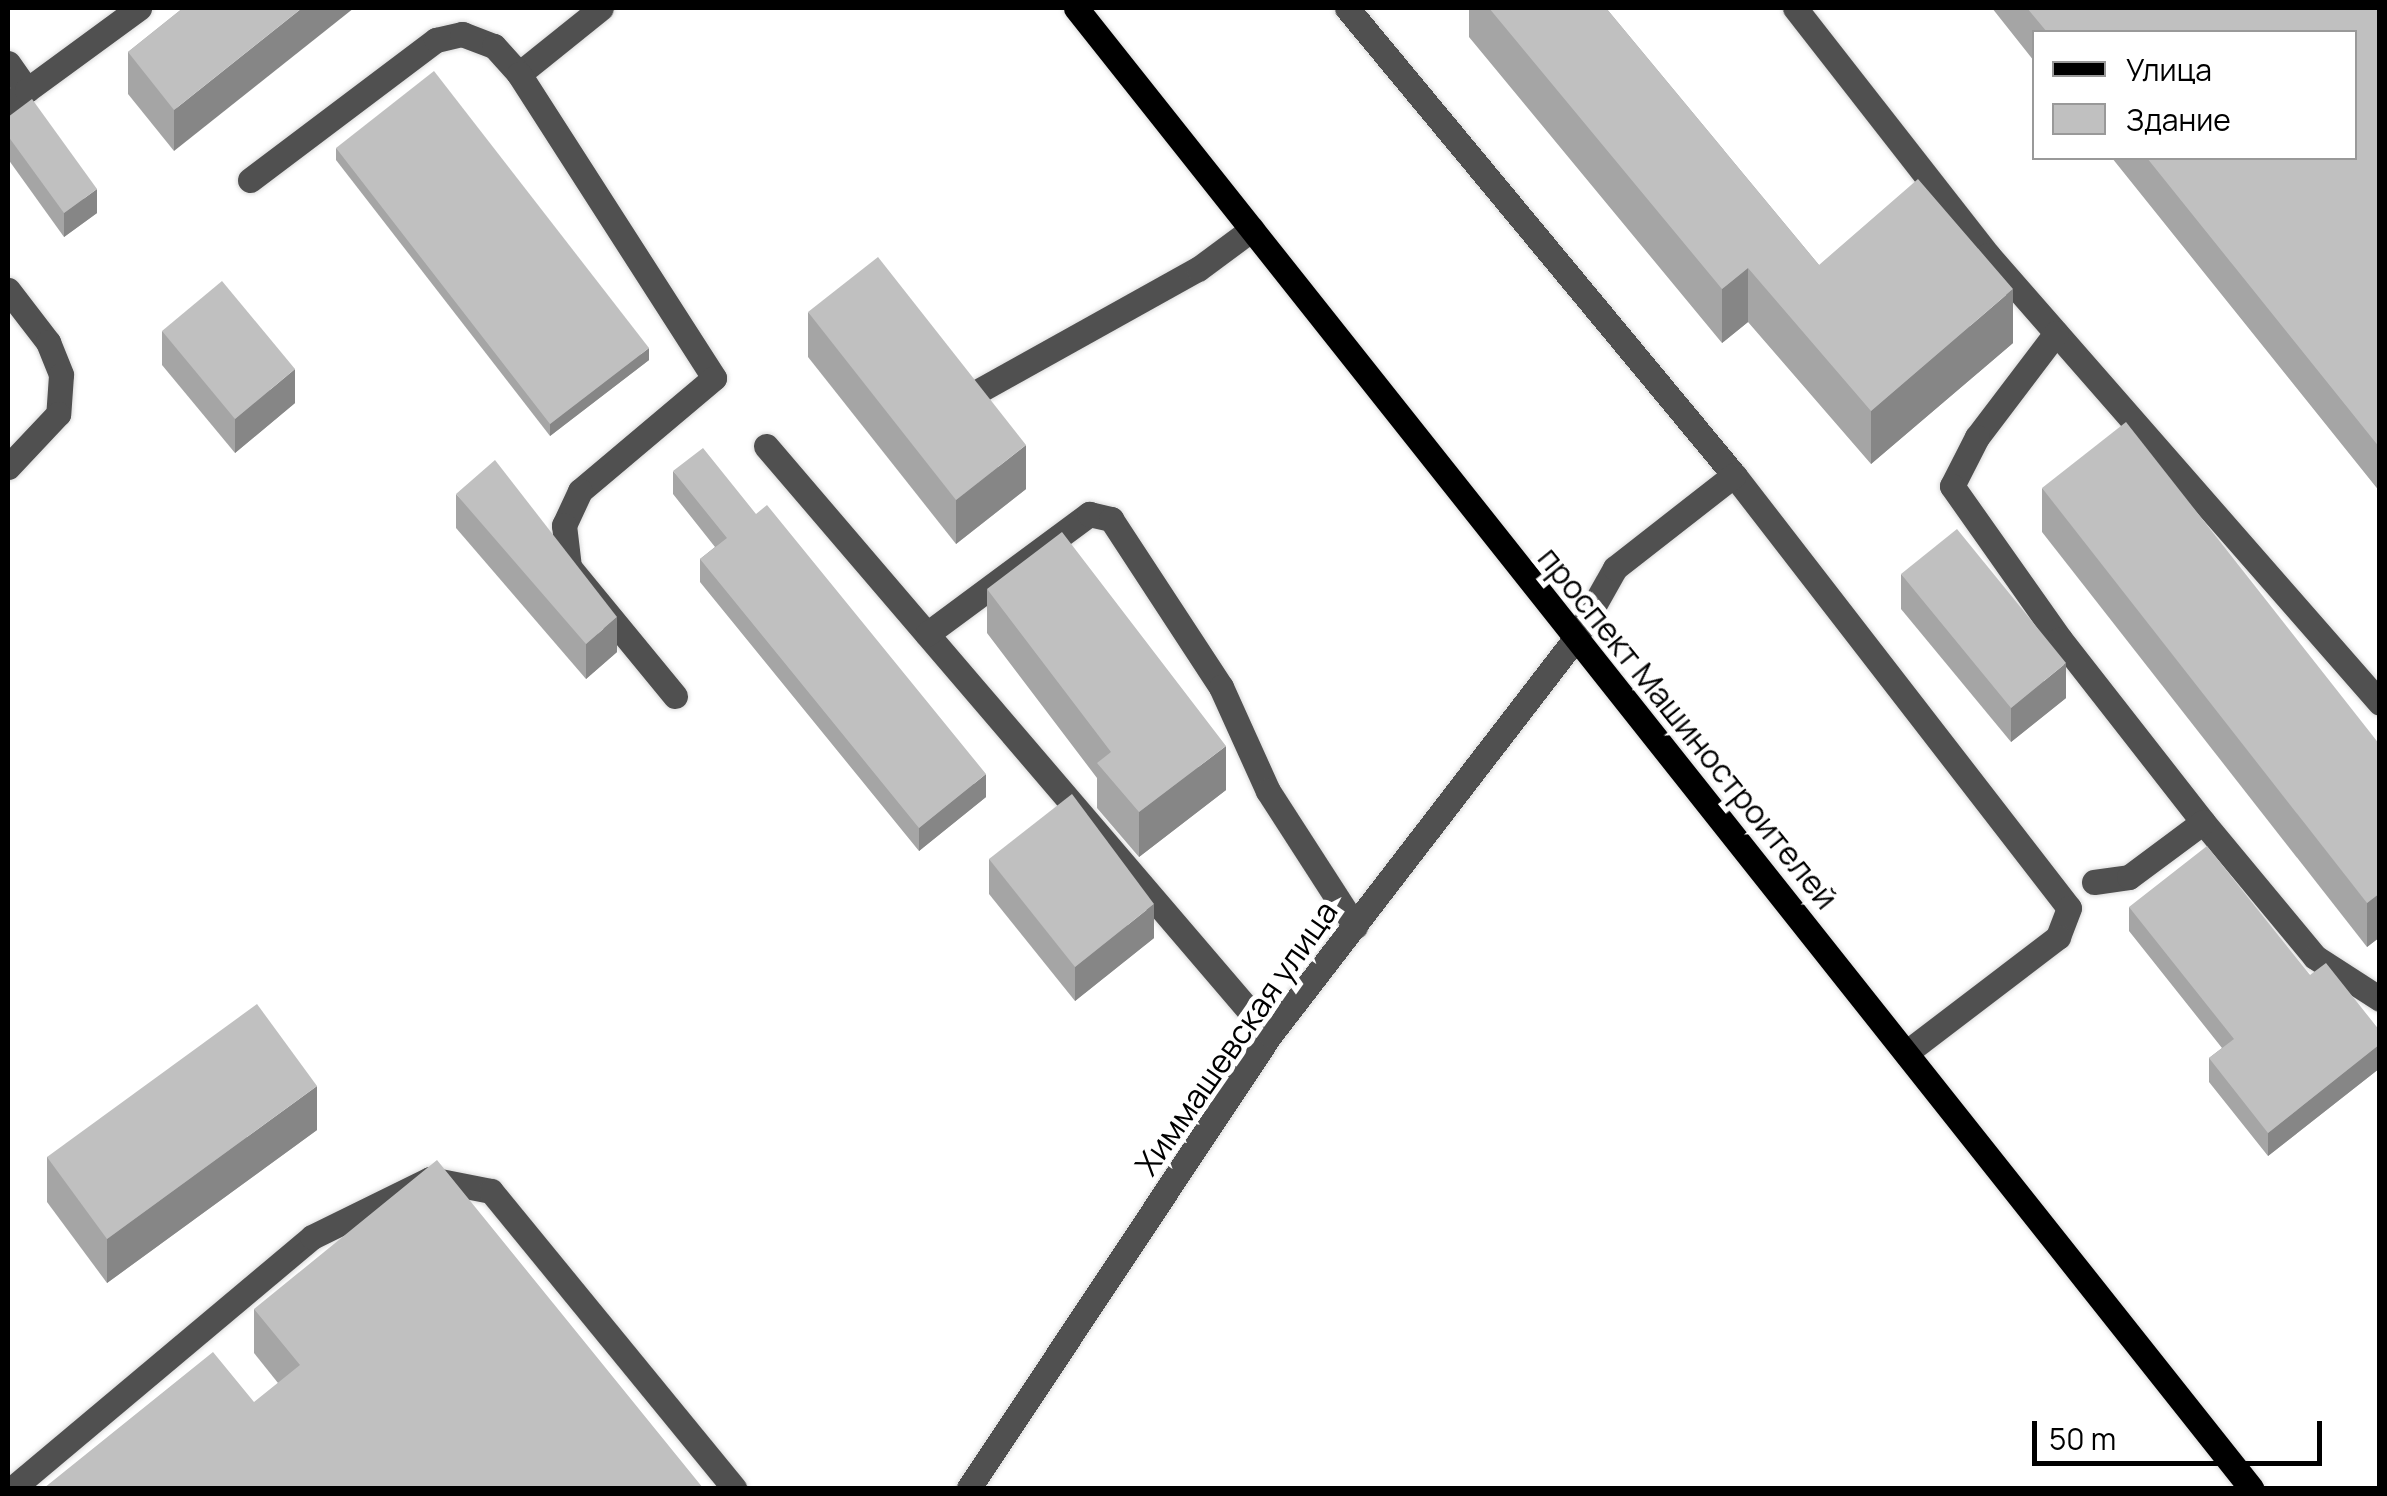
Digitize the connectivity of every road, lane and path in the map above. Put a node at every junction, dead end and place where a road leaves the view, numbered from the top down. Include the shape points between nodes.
1 (138, 8) edge
2 (601, 8) edge
3 (1076, 8) edge
4 (1347, 8) edge
5 (1794, 8) edge
6 (8, 63) edge
7 (519, 74) junction
8 (17, 98) edge
9 (250, 180) dead end
10 (1252, 229) junction
11 (8, 290) edge
12 (2056, 333) junction
13 (973, 394) edge
14 (766, 446) dead end
15 (8, 467) edge
16 (1734, 475) junction
17 (927, 634) junction
18 (1575, 639) junction
19 (674, 696) dead end
20 (2380, 703) edge
21 (2203, 822) junction
22 (2094, 882) dead end
23 (1355, 926) junction
24 (2380, 1000) edge
25 (1270, 1035) junction
26 (1906, 1053) junction
27 (13, 1488) edge
28 (734, 1488) edge
29 (969, 1488) edge
30 (2251, 1488) edge

1 - 8 street
2 - 7 street
3 - 10 main road, проспект Машиностроителей
4 - 16 street
5 - 12 street
6 - 8 street
7 - 9 street via 494,46 462,34 436,40
7 - 19 street via 714,378 580,491 564,524 569,568
10 - 13 street via 1198,268
10 - 18 main road, проспект Машиностроителей
11 - 15 street via 48,342 61,374 58,414
12 - 20 street
12 - 21 street via 1986,423 1952,486
14 - 17 street
16 - 18 street, Химмашевская улица via 1615,568
16 - 26 street via 2068,908 2058,937
17 - 23 street via 1088,514 1111,519 1221,686 1268,791
17 - 25 street
18 - 23 street, Химмашевская улица
18 - 26 main road, проспект Машиностроителей
21 - 22 street via 2129,877
21 - 24 street via 2315,957
23 - 25 street, Химмашевская улица
25 - 29 street, Химмашевская улица
26 - 30 main road, проспект Машиностроителей
27 - 28 street via 312,1237 430,1178 491,1191

